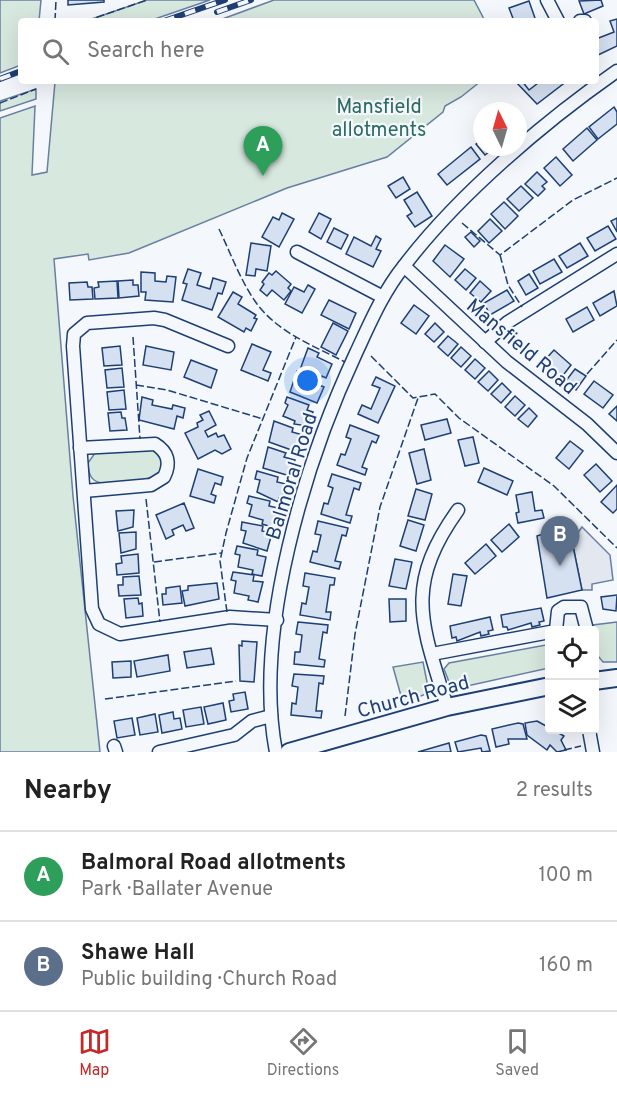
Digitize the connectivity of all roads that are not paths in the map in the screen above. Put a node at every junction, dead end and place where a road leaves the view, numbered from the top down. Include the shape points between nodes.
1 (547, 0) edge
2 (556, 18) edge
3 (617, 71) edge
4 (599, 80) edge
5 (590, 84) edge
6 (297, 252) dead end
7 (617, 254) edge
8 (404, 266) junction
9 (383, 297) junction
10 (485, 342) junction
11 (228, 346) dead end
12 (80, 448) junction
13 (617, 453) edge
14 (84, 492) junction
15 (458, 510) dead end
16 (277, 620) junction
17 (556, 626) edge
18 (586, 626) edge
19 (545, 633) edge
20 (432, 654) junction
21 (617, 678) edge
22 (599, 680) edge
23 (545, 687) edge
24 (447, 707) junction
25 (271, 716) junction
26 (590, 734) edge
27 (159, 752) edge
28 (276, 752) edge
29 (289, 752) edge
30 (593, 752) edge

1 - 2 street
3 - 4 street, Balmoral Road
5 - 8 street, Balmoral Road via 455,208
6 - 9 street
7 - 10 street via 508,322
8 - 9 street, Balmoral Road
8 - 10 street, Mansfield Road
9 - 16 street, Balmoral Road via 347,372 314,457 292,532
10 - 13 street, Mansfield Road
11 - 12 street via 159,318 81,326 73,340
12 - 14 street
12 - 14 street via 147,443 161,448 168,461 164,477 151,485
14 - 16 street via 92,609 105,628 127,633 230,616
15 - 20 street via 430,556 421,591
16 - 25 street, Balmoral Road
17 - 18 street via 558,611 573,606 584,611
19 - 20 street, Church Road
20 - 24 street
21 - 22 main road
23 - 24 main road, Church Road
24 - 29 main road, Church Road
25 - 27 street via 252,721 234,735
25 - 28 street, Balmoral Road
26 - 30 street

